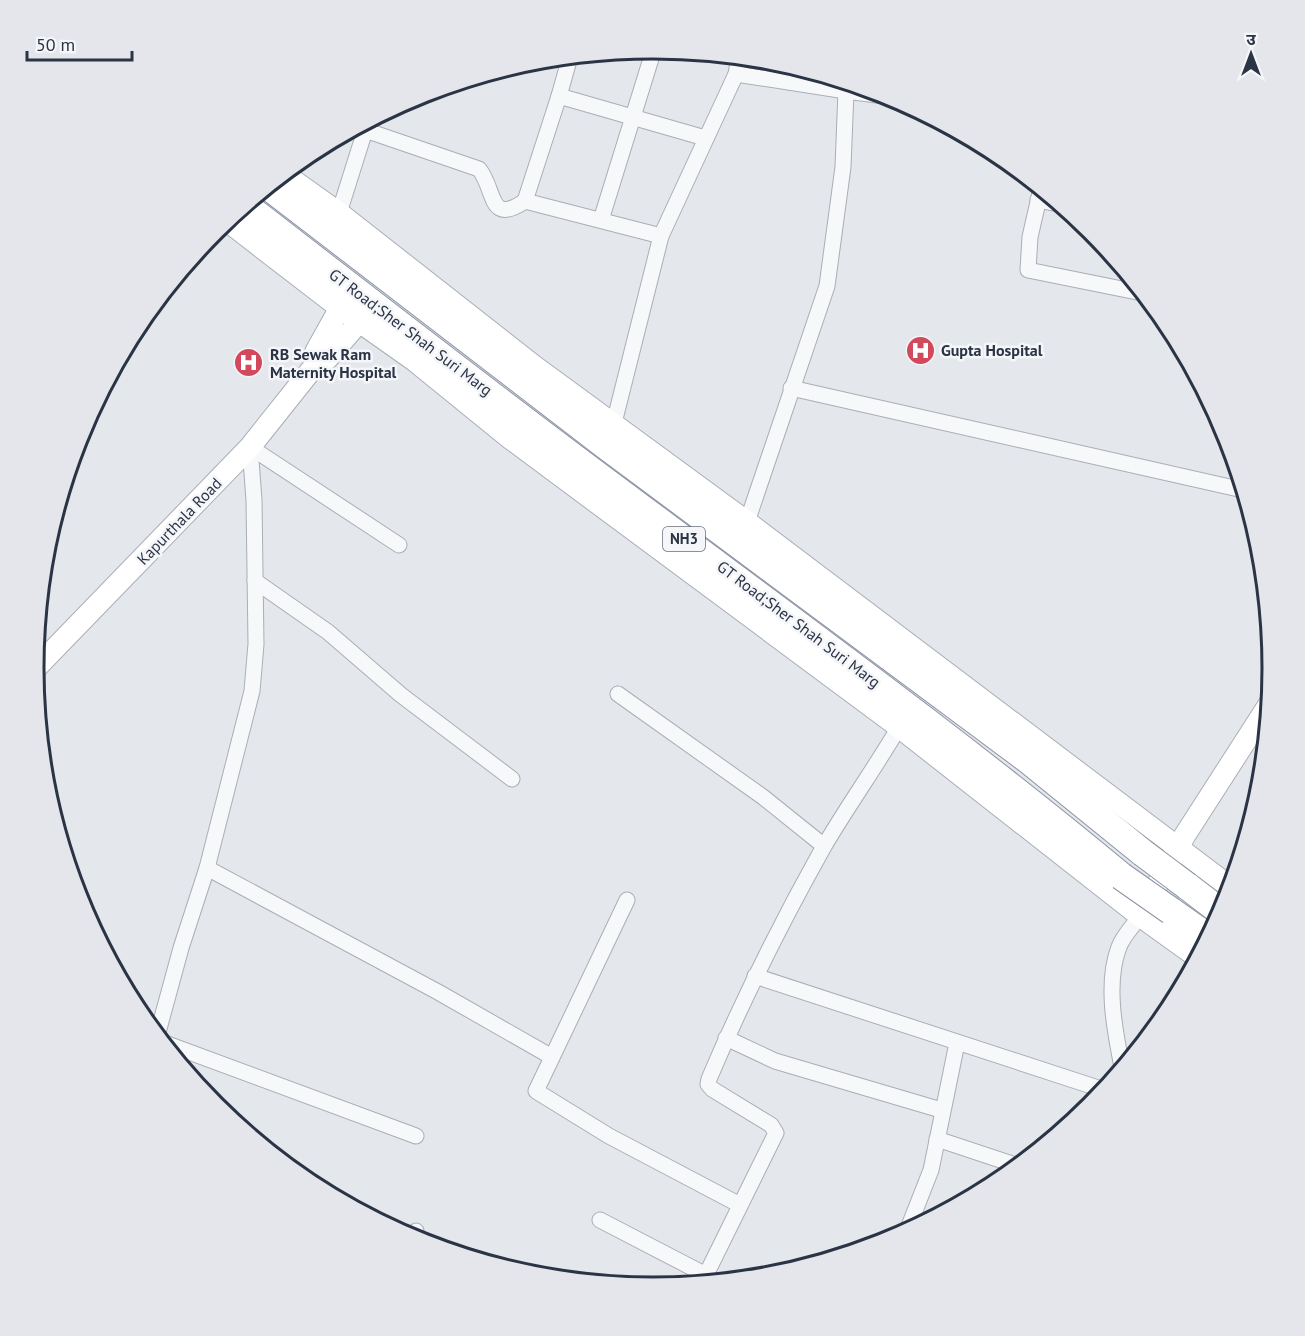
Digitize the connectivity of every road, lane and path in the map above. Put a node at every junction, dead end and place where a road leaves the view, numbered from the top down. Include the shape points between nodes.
1 (651, 59) edge
2 (568, 65) edge
3 (738, 65) edge
4 (736, 74) junction
5 (790, 75) edge
6 (789, 82) junction
7 (817, 82) edge
8 (842, 89) edge
9 (846, 91) junction
10 (849, 91) edge
11 (559, 96) junction
12 (633, 117) junction
13 (372, 128) edge
14 (364, 132) edge
15 (705, 138) junction
16 (291, 178) edge
17 (275, 191) edge
18 (1039, 198) edge
19 (525, 201) junction
20 (251, 210) edge
21 (339, 213) junction
22 (601, 220) junction
23 (234, 226) edge
24 (661, 236) junction
25 (1129, 289) edge
26 (340, 308) junction
27 (359, 322) junction
28 (316, 364) junction
29 (791, 388) junction
30 (614, 423) junction
31 (250, 447) junction
32 (1234, 488) edge
33 (747, 522) junction
34 (399, 545) dead end
35 (255, 581) junction
36 (44, 659) edge
37 (618, 694) dead end
38 (1259, 721) edge
39 (899, 727) junction
40 (512, 779) dead end
41 (824, 846) junction
42 (1178, 849) junction
43 (207, 868) junction
44 (1222, 881) edge
45 (627, 900) dead end
46 (1213, 906) edge
47 (1140, 916) junction
48 (1201, 932) edge
49 (1191, 952) edge
50 (755, 976) junction
51 (160, 1026) edge
52 (726, 1038) junction
53 (957, 1043) junction
54 (176, 1047) edge
55 (552, 1057) junction
56 (1120, 1058) edge
57 (1094, 1087) edge
58 (941, 1110) junction
59 (416, 1136) dead end
60 (937, 1138) junction
61 (1007, 1162) edge
62 (740, 1205) junction
63 (912, 1219) edge
64 (600, 1220) dead end
65 (698, 1275) edge
66 (706, 1275) edge

1 - 12 street
2 - 11 street
3 - 4 street
4 - 6 street
4 - 15 street
5 - 6 street
6 - 7 street
8 - 9 street
9 - 10 street
9 - 29 street via 843,167 827,286
11 - 12 street
11 - 19 street
12 - 15 street
12 - 22 street
13 - 19 street via 479,169 495,204 504,210
14 - 21 street
15 - 24 street
16 - 21 main road
17 - 46 highway, GT Road;Sher Shah Suri Marg / NH3, bridge via 606,445 1027,759
18 - 25 street via 1030,237 1028,270
19 - 22 street
20 - 48 highway, GT Road;Sher Shah Suri Marg / NH3, bridge via 1027,797 1121,876
21 - 30 main road via 534,366
22 - 24 street
23 - 26 main road
24 - 30 street
26 - 27 main road
26 - 28 main road, Kapurthala Road via 316,351
27 - 28 main road, Kapurthala Road via 327,359
27 - 39 main road
28 - 31 main road, Kapurthala Road
29 - 32 street
29 - 33 street
30 - 33 main road
31 - 34 street
31 - 35 street
31 - 36 main road, Kapurthala Road
33 - 42 main road
35 - 40 street via 328,632 409,702
35 - 43 street via 252,691
37 - 41 street via 763,797
38 - 42 main road
39 - 41 street
39 - 47 main road
41 - 50 street
42 - 44 main road
42 - 47 main road
43 - 51 street
43 - 55 street
45 - 55 street
47 - 49 main road
47 - 56 street via 1118,949 1113,983 1112,1010
50 - 52 street
50 - 53 street
52 - 58 street via 775,1061
52 - 62 street via 708,1084 771,1125 776,1133
53 - 57 street
53 - 58 street
54 - 59 street
55 - 62 street via 536,1088 539,1095
58 - 60 street
60 - 61 street
60 - 63 street via 929,1177
62 - 66 street
64 - 65 street

